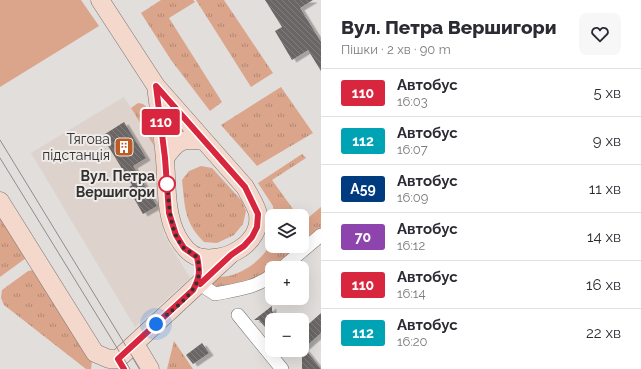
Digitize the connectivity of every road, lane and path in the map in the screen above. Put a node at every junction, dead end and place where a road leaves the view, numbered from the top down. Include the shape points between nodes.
1 (100, 0) edge
2 (156, 86) junction
3 (204, 141) junction
4 (165, 158) junction
5 (0, 201) edge
6 (321, 235) edge
7 (231, 255) junction
8 (197, 257) junction
9 (290, 261) edge
10 (265, 281) edge
11 (196, 287) junction
12 (238, 315) dead end
13 (135, 344) junction
14 (116, 366) edge
15 (150, 369) edge
16 (282, 369) edge

1 - 2 main road
2 - 3 main road
2 - 4 main road
3 - 4 main road via 182,140
3 - 7 main road via 245,187 258,214 257,227 252,237
4 - 8 main road via 169,213 176,235 184,248
5 - 14 main road via 95,353 109,359
6 - 9 street
7 - 8 main road via 211,259
7 - 11 main road
8 - 11 main road via 200,270
10 - 11 street via 215,294
11 - 13 main road
12 - 16 street
13 - 14 main road
13 - 15 main road

